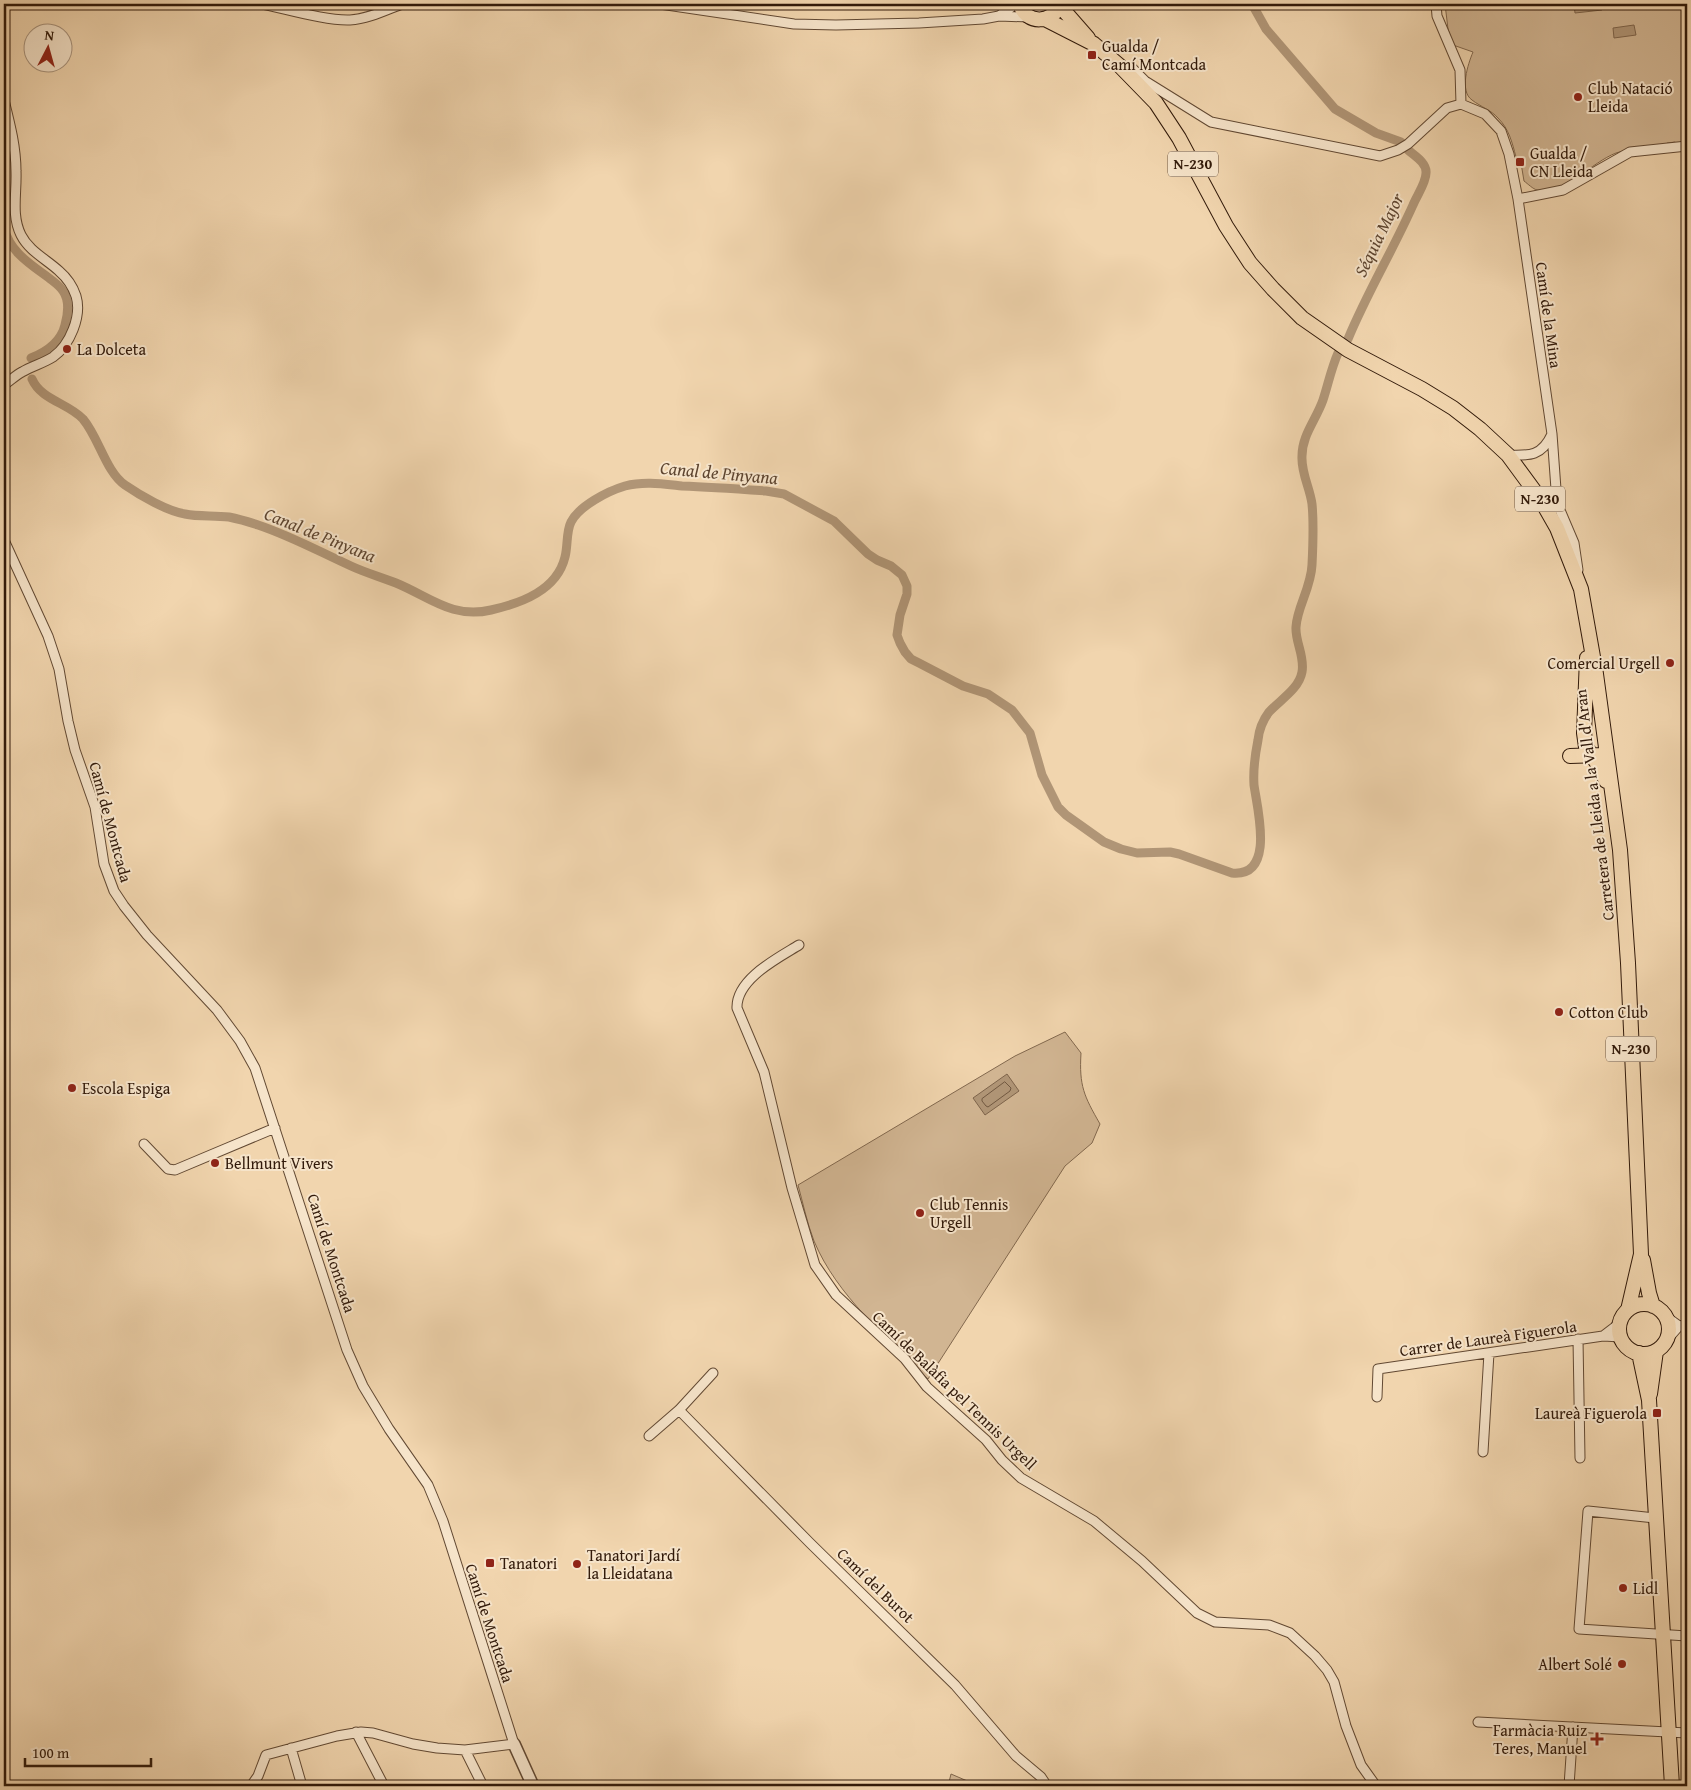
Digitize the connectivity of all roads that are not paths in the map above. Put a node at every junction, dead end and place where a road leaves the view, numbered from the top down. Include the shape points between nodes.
1 (262, 4) edge
2 (402, 4) edge
3 (660, 4) edge
4 (1018, 4) edge
5 (1436, 4) edge
6 (1060, 5) edge
7 (999, 16) junction
8 (1029, 17) junction
9 (1045, 19) junction
10 (1094, 44) junction
11 (1120, 66) junction
12 (4, 100) edge
13 (1461, 104) junction
14 (1687, 146) edge
15 (1518, 199) junction
16 (4, 385) edge
17 (1552, 434) junction
18 (1508, 455) junction
19 (4, 540) edge
20 (1581, 589) junction
21 (1587, 632) junction
22 (1607, 753) junction
23 (1592, 756) junction
24 (1612, 795) junction
25 (799, 945) dead end
26 (275, 1128) junction
27 (144, 1144) dead end
28 (1641, 1254) junction
29 (1653, 1306) junction
30 (1628, 1310) junction
31 (1666, 1316) junction
32 (1683, 1325) edge
33 (1620, 1330) junction
34 (1603, 1336) junction
35 (1578, 1339) junction
36 (1661, 1346) junction
37 (1489, 1352) junction
38 (1639, 1353) junction
39 (712, 1372) dead end
40 (1377, 1397) dead end
41 (1648, 1400) junction
42 (679, 1410) junction
43 (649, 1436) dead end
44 (1483, 1452) dead end
45 (1580, 1458) dead end
46 (1655, 1518) junction
47 (1663, 1635) junction
48 (1687, 1636) edge
49 (1478, 1722) dead end
50 (1573, 1727) junction
51 (356, 1732) junction
52 (1668, 1732) junction
53 (1687, 1733) edge
54 (514, 1744) junction
55 (291, 1748) junction
56 (465, 1750) junction
57 (250, 1786) edge
58 (302, 1786) edge
59 (384, 1786) edge
60 (482, 1786) edge
61 (533, 1786) edge
62 (1047, 1786) edge
63 (1376, 1786) edge
64 (1569, 1786) edge
65 (1672, 1786) edge

1 - 2 street via 352,20
3 - 7 street via 794,24 919,23 983,20
4 - 7 street
4 - 8 main road
5 - 13 street via 1437,16 1460,70
6 - 9 main road, N-230
6 - 10 main road, N-230
7 - 8 street
8 - 9 main road, N-230
9 - 10 main road, Carretera de Lleida a la Vall d'Aran / N-230
10 - 11 main road, Carretera de Lleida a la Vall d'Aran / N-230
11 - 13 street via 1132,68 1145,81 1211,122 1380,156 1408,144 1447,108
11 - 18 main road, Carretera de Lleida a la Vall d'Aran / N-230 via 1156,104 1175,131 1226,226 1250,263 1273,289 1302,318 1348,350 1453,408
12 - 16 street via 14,147 15,216 21,235 31,249 67,280 77,305 66,344 53,357 21,372
13 - 15 street, Camí de la Mina via 1485,114 1502,131
14 - 15 street via 1630,152 1563,190
15 - 17 street, Camí de la Mina
17 - 18 street via 1538,453
17 - 20 street, Camí de la Mina via 1557,502 1574,543
18 - 20 main road, Carretera de Lleida a la Vall d'Aran / N-230 via 1557,528
19 - 26 street, Camí de Montcada via 48,636 59,668 75,750 95,807 104,864 114,891 141,928 240,1041 255,1068
20 - 21 main road, Carretera de Lleida a la Vall d'Aran / N-230
21 - 22 main road, Carretera de Lleida a la Vall d'Aran / N-230
21 - 23 main road via 1584,733 1586,747
22 - 23 main road
22 - 24 main road, Carretera de Lleida a la Vall d'Aran / N-230
23 - 24 main road via 1600,766
24 - 28 main road, Carretera de Lleida a la Vall d'Aran / N-230 via 1620,850 1628,963
25 - 63 street, Camí de Balàfia pel Tennis Urgell via 766,965 744,987 737,1003 764,1072 792,1188 815,1265 836,1295 905,1359 926,1387 986,1440 1022,1478 1094,1521 1142,1560 1197,1613 1215,1622 1269,1626 1290,1633 1315,1656 1334,1682 1361,1765
26 - 27 street via 175,1170 168,1169
26 - 54 street, Camí de Montcada via 347,1350 363,1386 428,1485 443,1521
28 - 29 main road, N-230
28 - 30 main road, Carretera de Lleida a la Vall d'Aran / N-230
29 - 30 main road via 1640,1304
29 - 31 main road
30 - 33 main road, N-230
31 - 32 street
31 - 36 main road via 1669,1328
32 - 36 street
33 - 34 street
33 - 34 street, Carrer de Laureà Figuerola
33 - 38 main road via 1625,1344
34 - 35 street, Carrer de Laureà Figuerola
35 - 37 street, Carrer de Laureà Figuerola
35 - 45 street
36 - 38 main road via 1651,1353
36 - 41 main road
37 - 40 street, Carrer de Laureà Figuerola via 1378,1369
37 - 44 street
38 - 41 main road
39 - 42 street
41 - 46 main road
42 - 43 street
42 - 62 street, Camí del Burot via 955,1685 1016,1756
46 - 47 main road
46 - 47 street via 1588,1511 1579,1629
47 - 48 street
47 - 52 main road
49 - 50 street
50 - 52 street
50 - 64 street
51 - 55 street
51 - 56 street via 373,1733 421,1746
51 - 59 street
52 - 53 street
52 - 65 main road
54 - 56 street
54 - 61 street
55 - 57 street via 266,1755 258,1776
55 - 58 street
56 - 60 street

